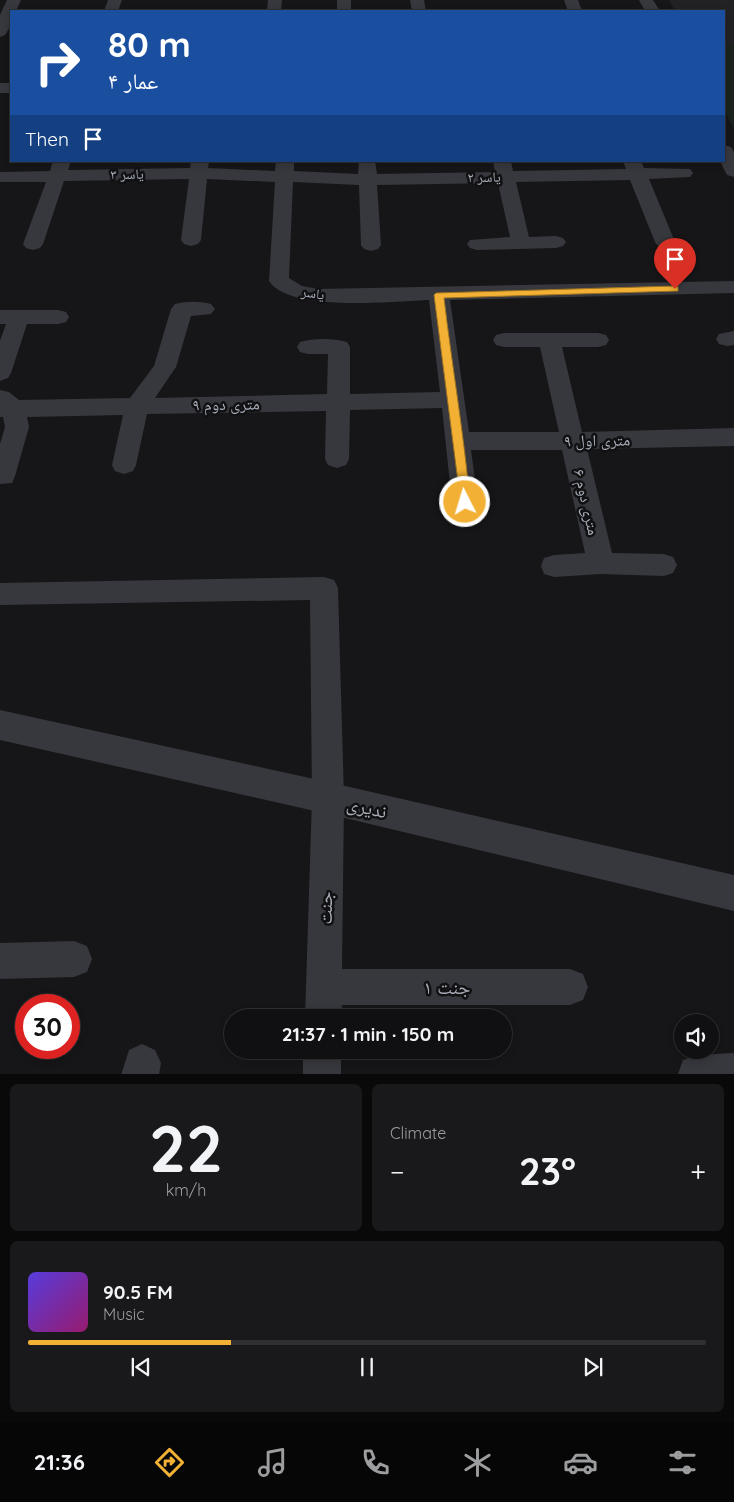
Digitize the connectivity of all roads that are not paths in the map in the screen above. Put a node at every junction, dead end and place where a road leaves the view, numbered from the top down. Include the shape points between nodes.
1 (14, 0) edge
2 (0, 32) edge
3 (725, 153) edge
4 (200, 167) edge
5 (635, 167) edge
6 (60, 168) edge
7 (285, 168) edge
8 (504, 169) edge
9 (367, 170) edge
10 (734, 171) edge
11 (684, 173) dead end
12 (0, 176) edge
13 (191, 240) dead end
14 (556, 242) dead end
15 (665, 242) dead end
16 (521, 243) junction
17 (33, 244) dead end
18 (477, 244) dead end
19 (372, 245) dead end
20 (734, 288) edge
21 (439, 295) junction
22 (204, 308) dead end
23 (58, 316) dead end
24 (9, 317) edge
25 (504, 340) dead end
26 (549, 340) junction
27 (598, 340) dead end
28 (308, 347) dead end
29 (0, 373) edge
30 (451, 400) junction
31 (338, 401) junction
32 (4, 405) edge
33 (137, 406) junction
34 (734, 437) edge
35 (459, 440) junction
36 (573, 441) junction
37 (337, 459) dead end
38 (124, 465) dead end
39 (3, 476) dead end
40 (465, 502) dead end
41 (601, 563) junction
42 (664, 565) dead end
43 (554, 566) dead end
44 (0, 594) edge
45 (0, 725) edge
46 (328, 798) junction
47 (734, 893) edge
48 (74, 958) dead end
49 (0, 961) edge
50 (570, 987) dead end
51 (323, 1002) edge
52 (322, 1059) edge
53 (734, 1072) edge
54 (322, 1074) edge
55 (697, 1074) edge

1 - 2 street
3 - 10 street
4 - 6 street, یاسر ۳
4 - 7 street, یاسر ۳
4 - 13 street
5 - 8 street, یاسر ۲
5 - 11 street, یاسر ۲
5 - 15 street
6 - 12 street, یاسر ۳
6 - 17 street
7 - 9 street, یاسر ۲
7 - 21 street, یاسر via 279,281 294,291 318,296
8 - 9 street, یاسر ۲
8 - 16 street
9 - 19 street
14 - 16 street
16 - 18 street
20 - 21 street
21 - 30 street
22 - 33 street via 182,309 165,367
23 - 24 street
24 - 29 street
25 - 26 street
26 - 27 street
26 - 36 street, ۶ متری دوم
28 - 31 street via 339,347
30 - 31 street, ۹ متری دوم
30 - 35 street
31 - 33 street, ۹ متری دوم
31 - 37 street
32 - 33 street, ۹ متری دوم
32 - 39 street via 17,427
33 - 38 street
34 - 36 street, ۹ متری اول
35 - 36 street, ۹ متری اول
35 - 40 street
36 - 41 street, ۶ متری دوم
41 - 42 street
41 - 43 street
44 - 46 street, جنت via 324,588
45 - 46 street, ندیری
46 - 47 street, ندیری
46 - 51 street, جنت
48 - 49 street
50 - 51 street, جنت ۱
52 - 54 street
53 - 55 street

